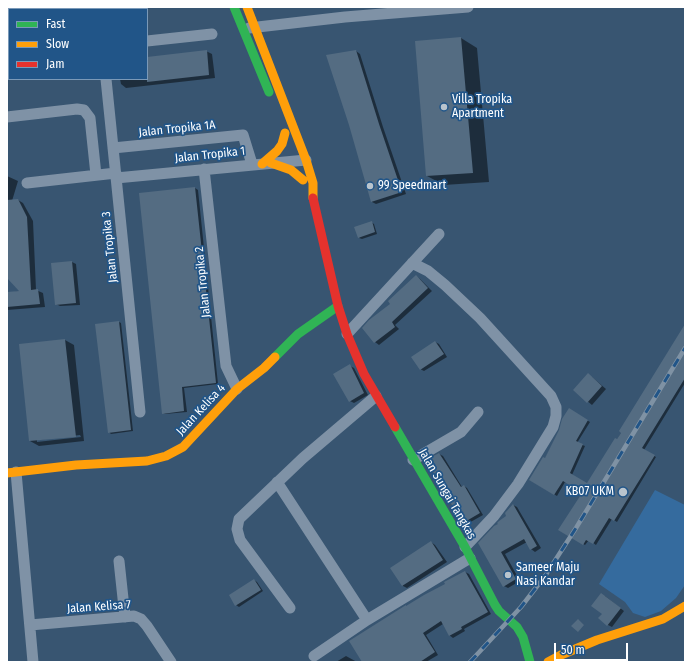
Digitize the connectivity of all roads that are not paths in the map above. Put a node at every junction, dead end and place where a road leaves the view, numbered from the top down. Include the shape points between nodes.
1 (234, 7) edge
2 (248, 7) edge
3 (468, 7) edge
4 (256, 28) junction
5 (243, 29) junction
6 (212, 34) dead end
7 (148, 42) edge
8 (106, 80) edge
9 (271, 98) dead end
10 (7, 117) edge
11 (113, 148) junction
12 (301, 160) junction
13 (262, 164) junction
14 (204, 169) junction
15 (96, 175) junction
16 (116, 176) junction
17 (303, 180) junction
18 (27, 183) dead end
19 (313, 196) junction
20 (439, 234) dead end
21 (412, 262) junction
22 (338, 306) junction
23 (346, 331) junction
24 (237, 389) junction
25 (376, 396) junction
26 (140, 412) dead end
27 (478, 412) dead end
28 (413, 460) junction
29 (12, 472) edge
30 (277, 482) junction
31 (465, 547) junction
32 (470, 558) junction
33 (118, 561) dead end
34 (685, 606) edge
35 (290, 608) dead end
36 (124, 617) junction
37 (367, 620) junction
38 (30, 625) junction
39 (314, 656) dead end
40 (34, 662) edge
41 (171, 662) edge
42 (530, 662) edge
43 (548, 662) edge

1 - 5 street
2 - 4 street
3 - 4 street via 345,16
4 - 5 street
4 - 12 street
5 - 9 street
6 - 7 street
8 - 11 street, Jalan Tropika 3
10 - 15 street via 84,110 90,118
11 - 13 street, Jalan Tropika 1A via 243,135
11 - 16 street, Jalan Tropika 3
12 - 13 street, Jalan Tropika 1
12 - 13 street via 284,129 282,144
12 - 17 street
12 - 19 street via 313,183
13 - 14 street, Jalan Tropika 1
13 - 17 street via 291,170
14 - 16 street, Jalan Tropika 1
14 - 24 street, Jalan Tropika 2 via 226,366
15 - 16 street, Jalan Tropika 1
15 - 18 street, Jalan Tropika 1
16 - 26 street, Jalan Tropika 3
17 - 19 street via 304,186
19 - 22 street, Jalan Sungai Tangkas
20 - 21 street
21 - 23 street
21 - 31 street via 445,285 480,318 551,396 556,407 553,427 518,484 494,516
22 - 23 street, Jalan Sungai Tangkas
22 - 24 street, Jalan Kelisa 4 via 298,334 264,368
23 - 25 street, Jalan Sungai Tangkas
24 - 29 street, Jalan Kelisa 4 via 183,447 166,456 147,461
25 - 28 street, Jalan Sungai Tangkas
25 - 30 street
27 - 28 street via 461,432
28 - 31 street, Jalan Sungai Tangkas
29 - 38 street
30 - 35 street via 239,519 236,529 240,540
30 - 37 street
31 - 32 street, Jalan Sungai Tangkas
32 - 37 street
32 - 42 street, Jalan Sungai Tangkas via 499,611 520,632 526,643
33 - 36 street
34 - 43 street via 663,619 597,640
36 - 38 street, Jalan Kelisa 7
36 - 41 street, Jalan Kelisa 7 via 134,616 141,619
37 - 39 street
38 - 40 street

